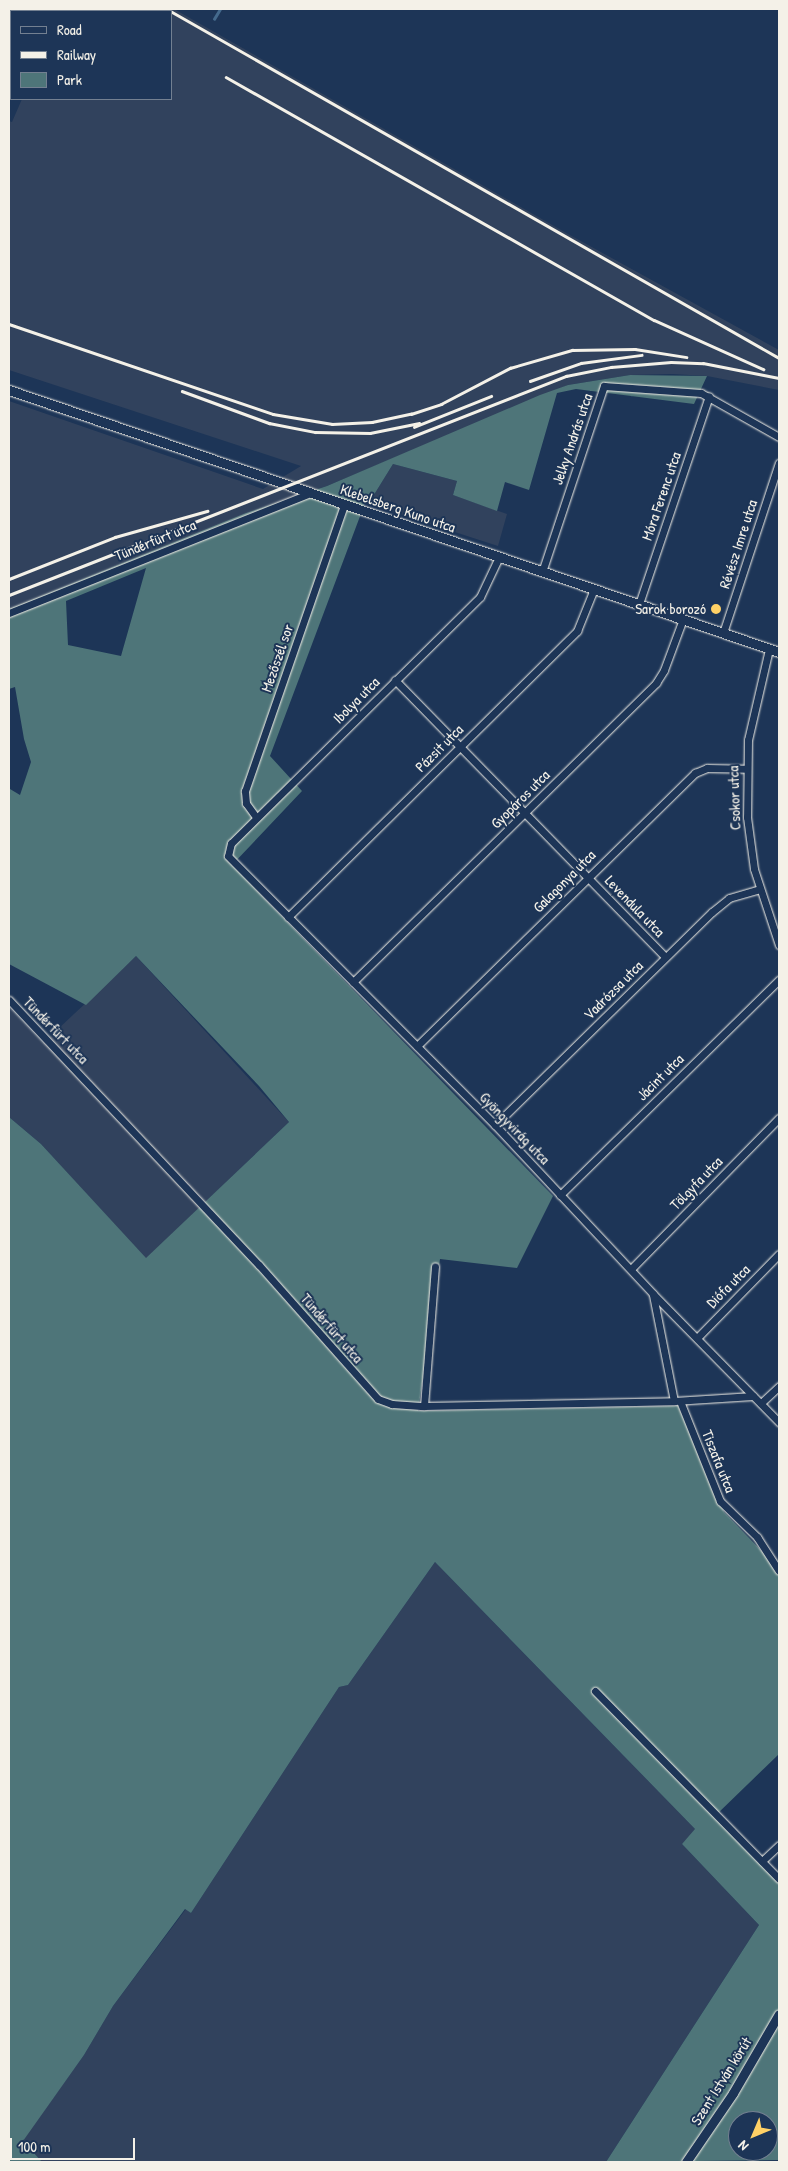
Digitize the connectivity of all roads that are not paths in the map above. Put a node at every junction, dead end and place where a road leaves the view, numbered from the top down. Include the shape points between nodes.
1 (9, 390) edge
2 (709, 396) junction
3 (779, 437) edge
4 (779, 463) edge
5 (311, 493) junction
6 (344, 505) junction
7 (499, 557) junction
8 (542, 572) junction
9 (594, 589) junction
10 (639, 604) junction
11 (9, 614) edge
12 (683, 619) junction
13 (723, 633) junction
14 (768, 649) junction
15 (779, 652) edge
16 (395, 680) junction
17 (460, 746) junction
18 (746, 769) junction
19 (525, 814) junction
20 (256, 817) junction
21 (228, 856) joint
22 (588, 878) junction
23 (760, 889) junction
24 (288, 917) junction
25 (779, 945) edge
26 (665, 957) junction
27 (779, 980) edge
28 (353, 982) junction
29 (9, 1000) edge
30 (417, 1046) junction
31 (779, 1118) edge
32 (495, 1125) junction
33 (560, 1195) junction
34 (779, 1254) edge
35 (435, 1266) dead end
36 (632, 1268) junction
37 (653, 1294) junction
38 (697, 1338) junction
39 (779, 1386) edge
40 (753, 1396) junction
41 (677, 1401) junction
42 (761, 1403) junction
43 (424, 1406) junction
44 (779, 1422) edge
45 (779, 1570) edge
46 (595, 1691) dead end
47 (779, 1844) edge
48 (762, 1862) junction
49 (779, 1879) edge
50 (779, 2014) edge
51 (686, 2162) edge

1 - 5 street, Klebelsberg Kuno utca
2 - 3 street
2 - 8 street, Jelky András utca via 692,391 604,386
2 - 10 street, Móra Ferenc utca
4 - 13 street, Révész Imre utca
5 - 6 street, Klebelsberg Kuno utca
5 - 11 street, Tündérfürt utca
6 - 7 street, Klebelsberg Kuno utca
6 - 20 street, Mezőszél sor via 245,791 246,803
7 - 8 street, Klebelsberg Kuno utca
7 - 16 street, Ibolya utca via 480,597
8 - 9 street, Klebelsberg Kuno utca
9 - 10 street, Klebelsberg Kuno utca
9 - 17 street, Pázsit utca via 576,631
10 - 12 street, Klebelsberg Kuno utca
12 - 13 street, Klebelsberg Kuno utca
12 - 19 street, Gyopáros utca via 656,683
13 - 14 street, Klebelsberg Kuno utca
14 - 15 street, Klebelsberg Kuno utca
14 - 18 street, Csokor utca via 751,716
16 - 17 street, Levendula utca
16 - 20 street, Ibolya utca
17 - 19 street, Levendula utca
17 - 24 street, Pázsit utca
18 - 22 street, Galagonya utca via 707,768 695,773
18 - 23 street, Csokor utca via 749,840
19 - 22 street, Levendula utca
19 - 28 street, Gyopáros utca
20 - 21 street, Ibolya utca via 228,847
21 - 24 street, Gyöngyvirág utca
22 - 26 street, Levendula utca
22 - 30 street, Galagonya utca
23 - 25 street, Csokor utca
23 - 26 street, Vadrózsa utca via 720,904
24 - 28 street, Gyöngyvirág utca
26 - 32 street, Vadrózsa utca
27 - 33 street, Jácint utca
28 - 30 street, Gyöngyvirág utca
29 - 43 street, Tündérfürt utca via 259,1265 371,1394 384,1402
30 - 32 street, Gyöngyvirág utca
31 - 36 street, Tölgyfa utca
32 - 33 street, Gyöngyvirág utca
33 - 36 street, Gyöngyvirág utca
34 - 38 street, Diófa utca
35 - 43 street
36 - 37 street, Gyöngyvirág utca
37 - 38 street, Gyöngyvirág utca
37 - 41 street, Tiszafa utca
38 - 40 street, Gyöngyvirág utca
39 - 42 street
40 - 41 street, Tündérfürt utca
40 - 42 street, Gyöngyvirág utca
41 - 43 street, Tündérfürt utca
41 - 45 street, Tiszafa utca via 720,1501 756,1537
42 - 44 street, Gyöngyvirág utca
46 - 48 street
47 - 48 street
48 - 49 street
50 - 51 street, Szent István körút via 733,2093

